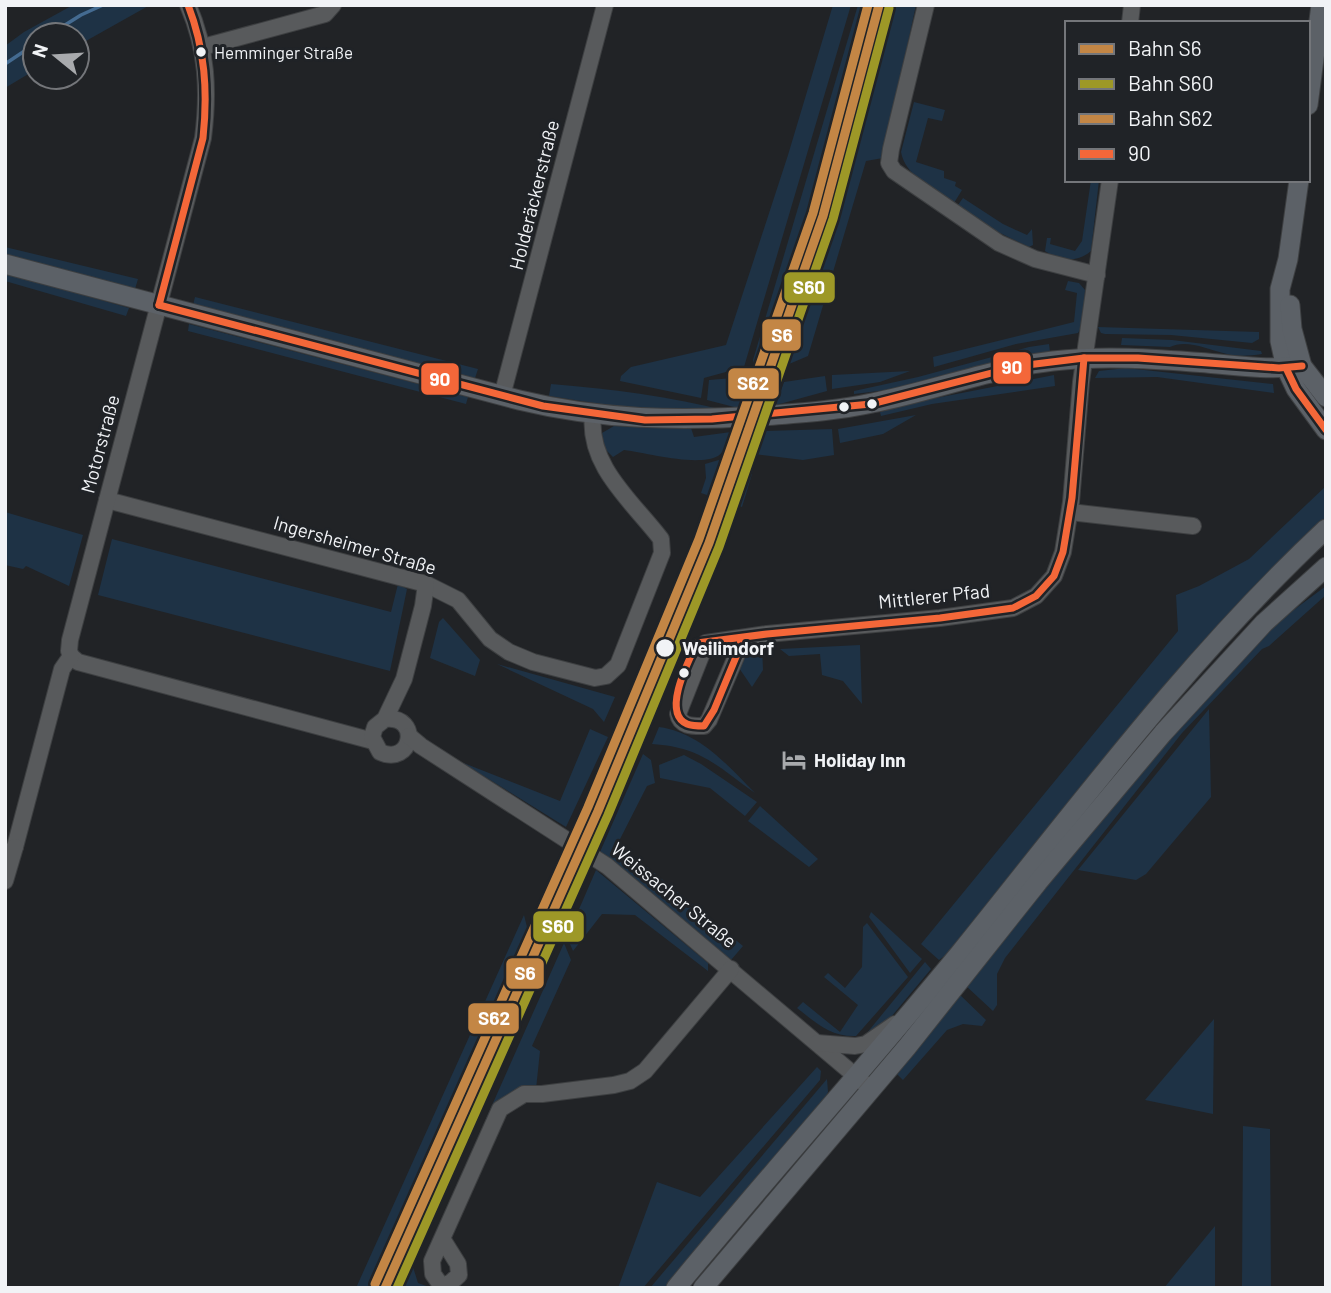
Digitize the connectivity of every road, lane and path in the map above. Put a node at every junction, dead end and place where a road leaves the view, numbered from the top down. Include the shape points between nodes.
1 (188, 5) edge
2 (332, 5) edge
3 (605, 5) edge
4 (926, 5) edge
5 (1321, 5) edge
6 (302, 13) edge
7 (203, 47) junction
8 (1310, 90) edge
9 (1110, 182) edge
10 (1299, 182) edge
11 (5, 264) edge
12 (1097, 275) junction
13 (159, 305) junction
14 (1084, 358) junction
15 (1294, 367) junction
16 (502, 396) junction
17 (1326, 397) edge
18 (593, 414) junction
19 (1326, 430) edge
20 (107, 500) junction
21 (1070, 512) junction
22 (1193, 526) dead end
23 (1326, 529) edge
24 (1326, 567) edge
25 (426, 584) junction
26 (740, 638) junction
27 (71, 656) junction
28 (404, 679) junction
29 (378, 729) junction
30 (407, 729) junction
31 (403, 751) junction
32 (459, 769) junction
33 (13, 821) edge
34 (10, 853) edge
35 (5, 881) edge
36 (731, 969) junction
37 (906, 1017) junction
38 (817, 1043) junction
39 (856, 1076) junction
40 (871, 1090) junction
41 (443, 1240) dead end
42 (676, 1288) edge
43 (703, 1288) edge

1 - 7 street, Motorstraße
2 - 6 street via 325,14
3 - 16 street, Holderäckerstraße
4 - 12 street via 891,149 894,171 999,243 1035,259
5 - 8 main road
6 - 7 street
7 - 13 street, Motorstraße via 207,94 203,138
9 - 12 street, Mittlerer Pfad
10 - 15 main road via 1288,259
11 - 13 main road
12 - 14 street, Mittlerer Pfad
13 - 16 main road
13 - 20 street, Motorstraße
14 - 15 main road
14 - 18 main road via 1019,366 871,404 799,414 645,420
14 - 21 street, Mittlerer Pfad
15 - 17 main road
15 - 19 main road via 1296,389
16 - 18 main road
18 - 25 street, Ingersheimer Straße via 593,441 604,469 661,539 662,553 618,665 606,676 595,678 509,652 489,639 458,600
20 - 25 street, Ingersheimer Straße
20 - 27 street, Motorstraße via 70,640
21 - 22 street
21 - 26 street, Mittlerer Pfad via 1054,576 1036,596 1013,608
23 - 37 main road via 1233,620
24 - 40 main road via 1264,623 1163,733
25 - 28 street
26 - 26 street, Mittlerer Pfad via 706,643 678,714 684,724 704,726 709,720
27 - 29 street via 78,662 254,710 330,728
27 - 33 street, Motorstraße via 62,669
28 - 29 street
28 - 30 street
29 - 30 street via 397,719
29 - 31 street via 376,749 385,755
30 - 31 street
30 - 32 street, Weissacher Straße via 421,746
31 - 32 street, Weissacher Straße
32 - 36 street, Weissacher Straße via 607,866
33 - 34 street, Motorstraße
34 - 35 street, Motorstraße
36 - 38 street, Weissacher Straße
36 - 41 street via 645,1071 630,1081 524,1094 500,1110
37 - 38 street via 866,1044
37 - 39 main road
38 - 39 street, Weissacher Straße
39 - 40 street, Weissacher Straße
39 - 42 main road
40 - 43 main road

